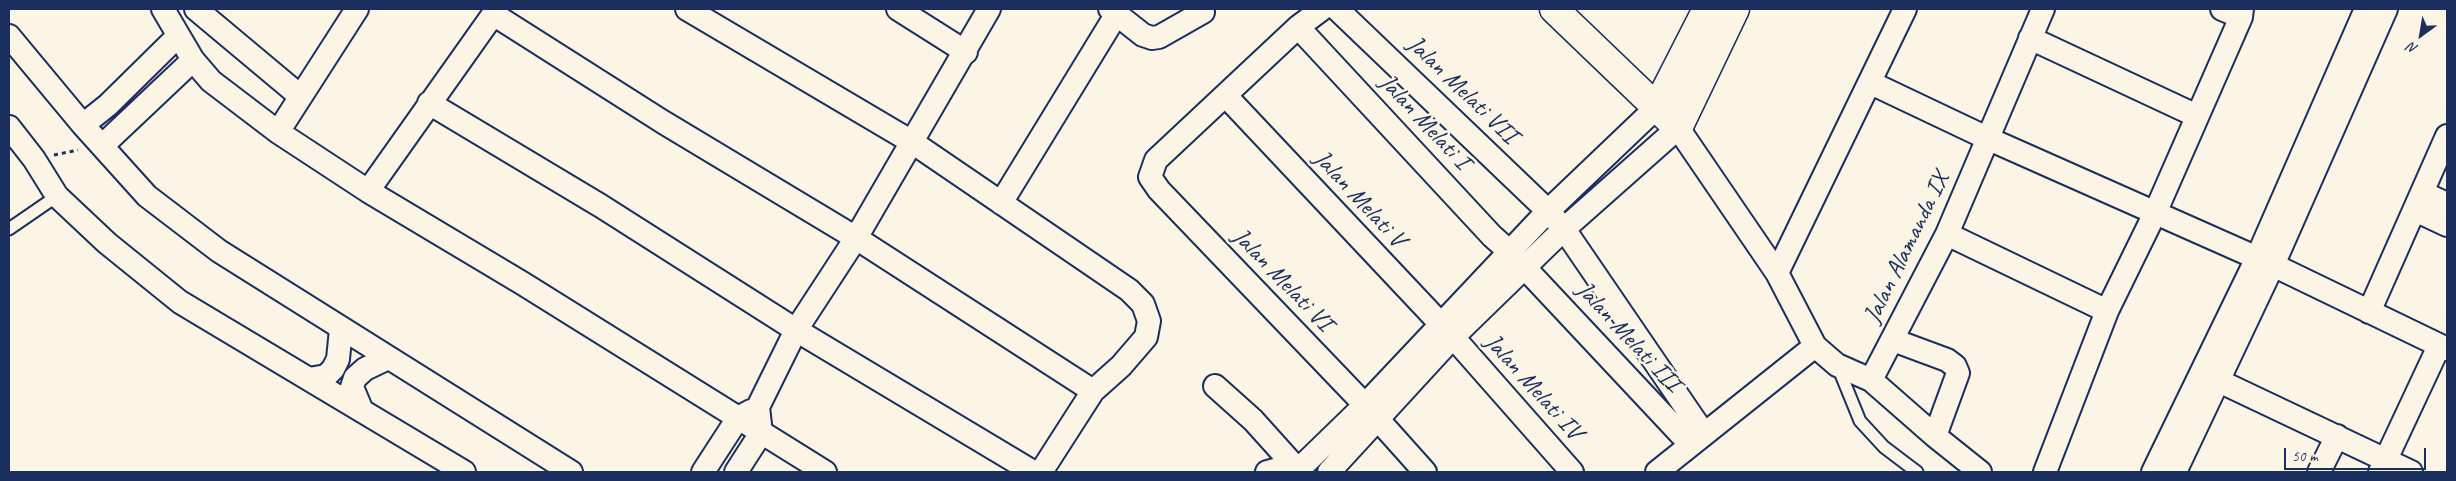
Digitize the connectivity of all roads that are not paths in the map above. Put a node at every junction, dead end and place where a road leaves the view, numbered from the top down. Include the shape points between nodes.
1 (162, 9) edge
2 (196, 9) edge
3 (357, 9) edge
4 (687, 9) edge
5 (898, 9) edge
6 (989, 9) edge
7 (1322, 9) edge
8 (1337, 9) edge
9 (1554, 9) edge
10 (1707, 9) edge
11 (1735, 9) edge
12 (1906, 9) edge
13 (2043, 9) edge
14 (2366, 9) edge
15 (2386, 9) edge
16 (495, 11) edge
17 (1113, 12) edge
18 (1203, 12) dead end
19 (2235, 12) edge
20 (1298, 27) junction
21 (9, 36) edge
22 (178, 36) junction
23 (2030, 38) junction
24 (966, 52) junction
25 (193, 60) junction
26 (1871, 83) junction
27 (300, 96) junction
28 (1226, 96) junction
29 (429, 103) junction
30 (1657, 107) junction
31 (2197, 116) junction
32 (83, 125) junction
33 (9, 127) edge
34 (1678, 128) junction
35 (278, 132) junction
36 (2447, 136) edge
37 (1989, 139) junction
38 (912, 142) junction
39 (103, 145) junction
40 (368, 191) junction
41 (58, 196) junction
42 (2419, 201) junction
43 (1001, 204) junction
44 (2447, 204) edge
45 (1548, 211) junction
46 (2155, 213) junction
47 (2447, 225) edge
48 (9, 229) edge
49 (1564, 229) junction
50 (1947, 234) junction
51 (856, 238) junction
52 (1517, 260) junction
53 (2265, 261) junction
54 (1777, 272) junction
55 (2107, 311) junction
56 (2370, 312) junction
57 (341, 329) junction
58 (796, 330) junction
59 (1446, 331) junction
60 (1893, 340) junction
61 (1815, 346) junction
62 (2443, 348) edge
63 (388, 358) junction
64 (1837, 365) junction
65 (308, 379) junction
66 (1872, 380) junction
67 (2219, 381) junction
68 (1215, 386) dead end
69 (1093, 391) junction
70 (758, 408) junction
71 (362, 410) junction
72 (1371, 412) junction
73 (738, 418) junction
74 (761, 434) junction
75 (1935, 436) junction
76 (2337, 436) junction
77 (1697, 439) junction
78 (2383, 466) edge
79 (464, 472) edge
80 (571, 472) edge
81 (703, 472) edge
82 (736, 472) edge
83 (825, 472) edge
84 (1033, 472) edge
85 (1041, 472) edge
86 (1267, 472) edge
87 (1295, 472) edge
88 (1329, 472) edge
89 (1425, 472) edge
90 (1572, 472) edge
91 (1657, 472) edge
92 (1917, 472) edge
93 (1980, 472) edge
94 (2045, 472) edge
95 (2153, 472) edge
96 (2175, 472) edge
97 (2319, 472) edge
98 (2411, 472) edge

1 - 22 street
2 - 27 street
3 - 27 street
4 - 38 street
5 - 24 street
6 - 24 street
7 - 20 street
8 - 45 street, Jalan Melati VII
9 - 30 street
10 - 30 street
11 - 34 street
12 - 26 street
13 - 23 street, Jalan Alamanda IX
14 - 53 street
15 - 53 street
16 - 29 street
16 - 51 street via 663,122
17 - 18 street via 1152,38
17 - 43 street
19 - 31 street
20 - 28 street
20 - 52 street, Jalan Melati I
21 - 32 street
22 - 25 street
22 - 32 street
23 - 31 street
23 - 37 street, Jalan Alamanda IX
24 - 38 street
25 - 35 street via 230,96
25 - 39 street
26 - 37 street
26 - 54 street
27 - 35 street
28 - 59 street, Jalan Melati V
28 - 72 street, Jalan Melati VI via 1156,160 1150,177
29 - 40 street
29 - 58 street via 601,206
30 - 34 street
30 - 45 street
31 - 46 street
32 - 39 street
33 - 41 street
34 - 49 street
34 - 54 street
35 - 40 street
36 - 42 street
37 - 46 street
37 - 50 street, Jalan Alamanda IX
38 - 43 street
38 - 51 street
39 - 57 street via 147,196 219,251
40 - 73 street
41 - 48 lane
41 - 65 street via 106,242 180,302
42 - 44 street
42 - 47 street
42 - 56 street
43 - 69 street via 1129,290 1142,304 1149,321 1146,337
45 - 49 street, Jalan Melati VII
45 - 52 street
46 - 53 street
46 - 55 street
49 - 52 street
49 - 77 street
50 - 55 street
50 - 60 street, Jalan Alamanda IX
51 - 58 street
51 - 69 street
52 - 59 street
52 - 77 street, Jalan Melati III
53 - 56 street
53 - 67 street
53 - 95 street
54 - 61 street
55 - 94 street
56 - 62 street
57 - 63 street
57 - 65 street via 338,359 333,369 326,376
58 - 70 street
58 - 84 street
59 - 72 street
59 - 90 street, Jalan Melati IV
60 - 66 street, Jalan Alamanda IX
60 - 75 street via 1955,366 1958,373
61 - 64 street
61 - 77 street
62 - 78 street
63 - 71 street via 365,369 355,378 353,394
63 - 80 street
64 - 66 street
64 - 92 lane via 1860,421 1884,447
65 - 71 street
66 - 75 street
67 - 76 street
67 - 96 street
68 - 87 street via 1252,420
69 - 85 street
70 - 73 street
70 - 74 street
71 - 79 street
72 - 87 street
72 - 88 street
72 - 89 street, Jalan Melati VI
73 - 74 street
73 - 81 street
74 - 82 street
74 - 83 street
75 - 93 street
76 - 78 street
76 - 97 street
77 - 91 street
78 - 98 street
86 - 87 street via 1278,469

